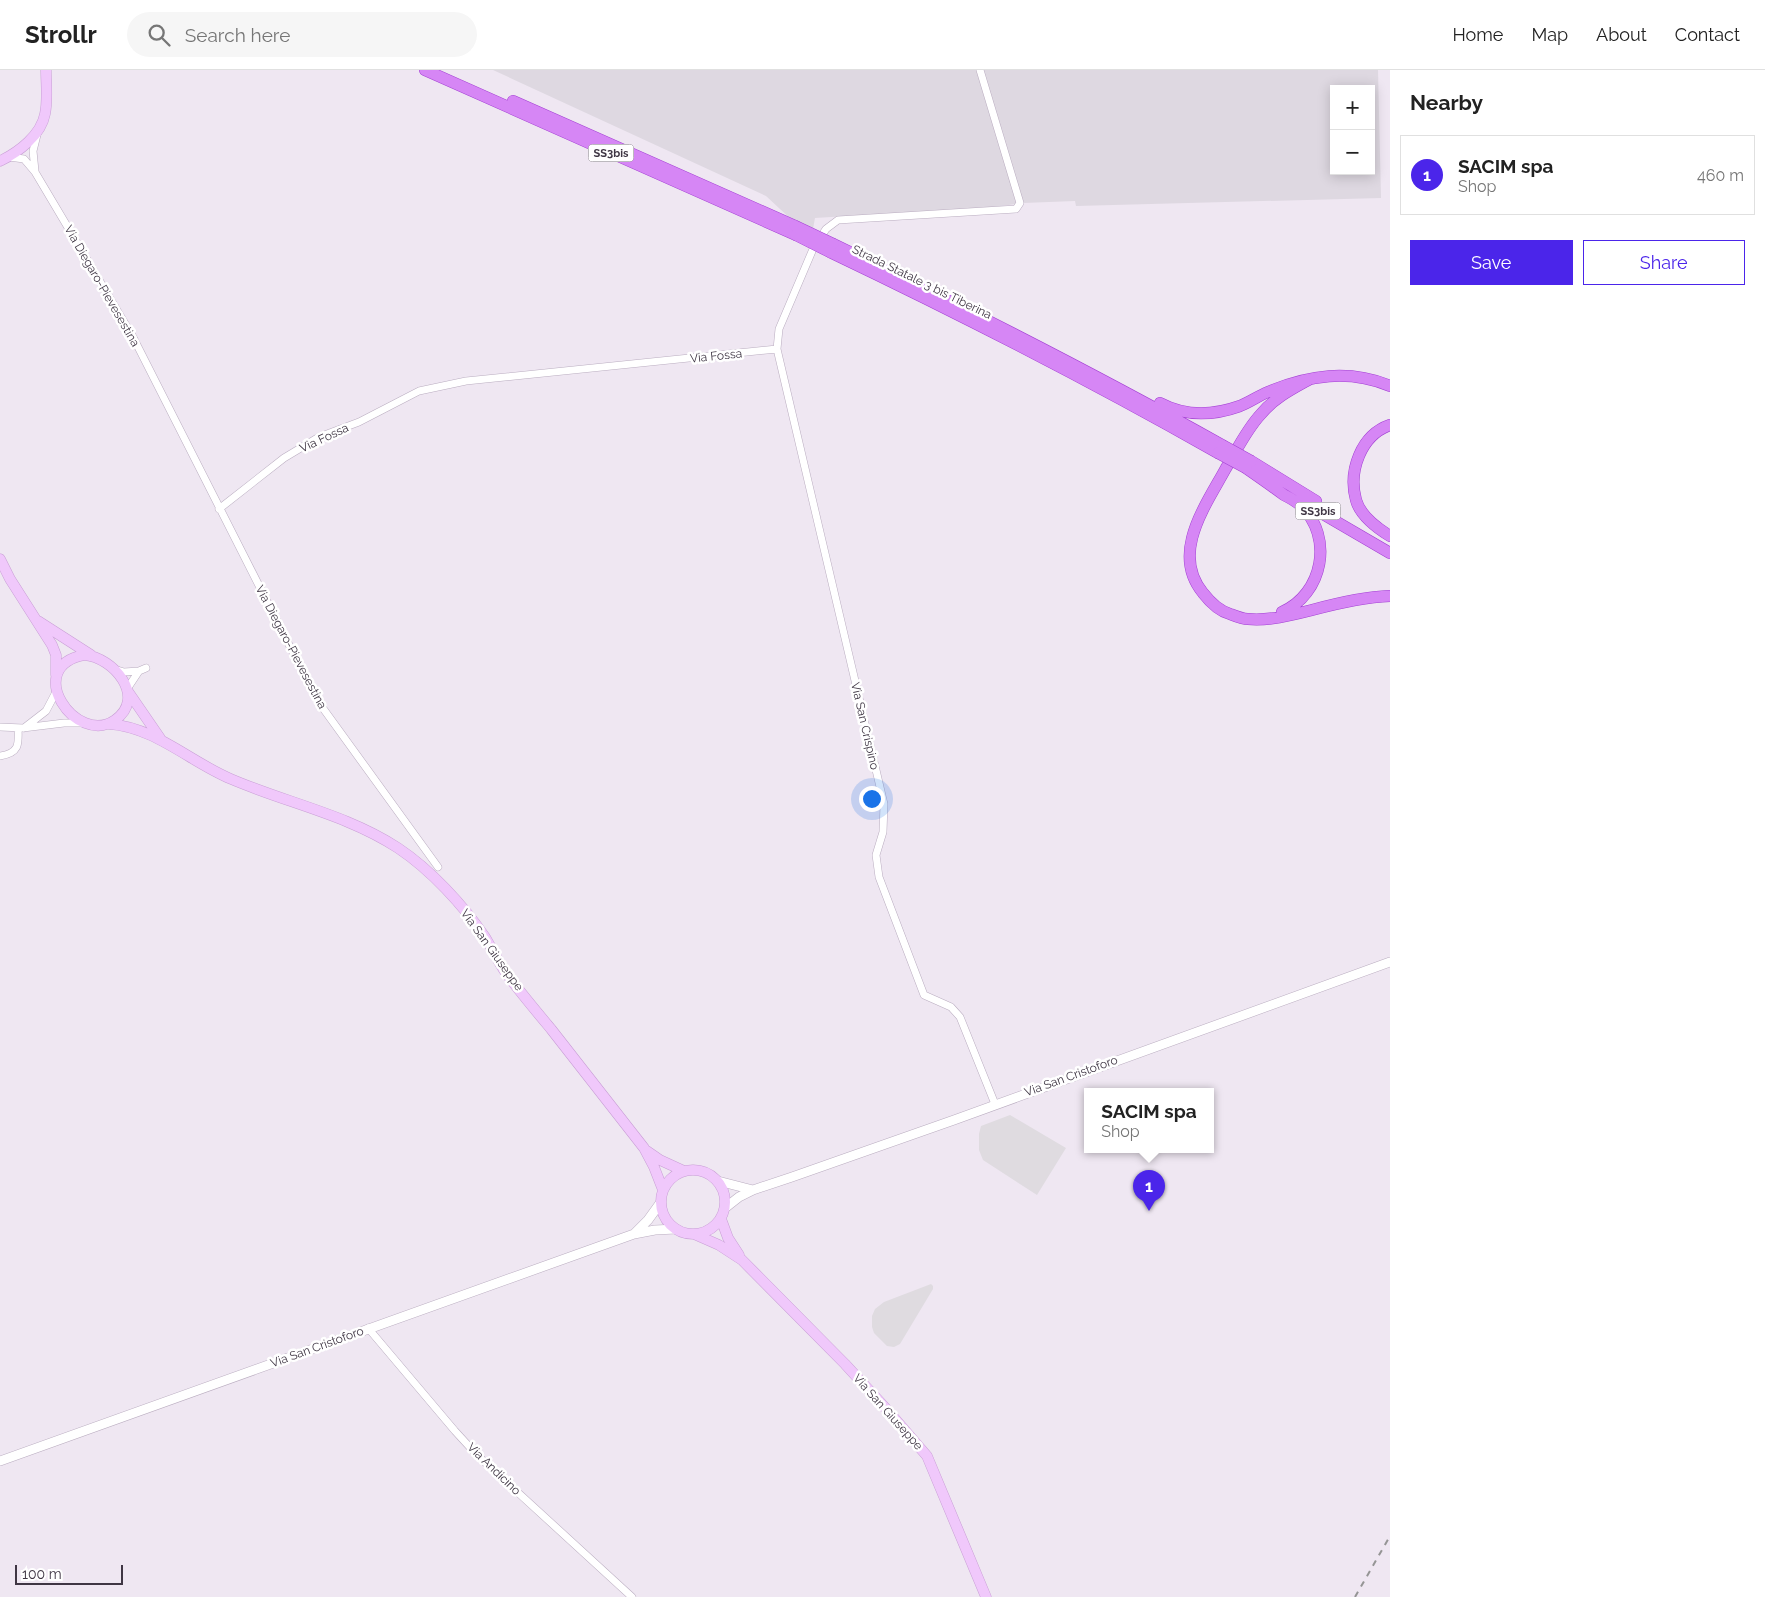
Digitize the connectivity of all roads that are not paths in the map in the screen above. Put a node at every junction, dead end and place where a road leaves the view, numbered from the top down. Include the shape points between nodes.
1 (46, 70) edge
2 (52, 70) edge
3 (425, 70) edge
4 (444, 70) edge
5 (980, 70) edge
6 (46, 88) junction
7 (38, 131) junction
8 (4, 159) edge
9 (35, 172) junction
10 (796, 231) junction
11 (777, 349) junction
12 (1310, 379) junction
13 (1390, 386) edge
14 (1123, 395) junction
15 (1390, 425) edge
16 (1248, 465) junction
17 (219, 509) junction
18 (1390, 536) edge
19 (1390, 546) edge
20 (1390, 553) edge
21 (0, 559) edge
22 (1390, 596) edge
23 (1269, 618) junction
24 (36, 620) junction
25 (92, 656) junction
26 (114, 669) junction
27 (56, 679) junction
28 (127, 689) junction
29 (56, 692) junction
30 (85, 723) junction
31 (109, 724) junction
32 (0, 727) edge
33 (21, 728) junction
34 (162, 740) junction
35 (0, 756) edge
36 (438, 868) dead end
37 (1390, 962) edge
38 (995, 1104) junction
39 (644, 1148) junction
40 (684, 1171) junction
41 (718, 1181) junction
42 (663, 1190) junction
43 (753, 1190) junction
44 (661, 1202) junction
45 (725, 1208) junction
46 (720, 1219) junction
47 (676, 1229) junction
48 (634, 1234) junction
49 (694, 1234) junction
50 (742, 1260) junction
51 (368, 1328) junction
52 (0, 1461) edge
53 (632, 1597) edge
54 (986, 1597) edge

1 - 6 main road
2 - 6 main road
3 - 10 highway, Strada Statale 3 bis Tiberina / SS3bis
4 - 10 highway, Strada Statale 3 bis Tiberina / SS3bis
5 - 11 street via 1020,203 1016,209 838,220 826,228 813,249 779,329
6 - 7 main road via 45,115
7 - 8 main road
7 - 9 street, Via Diegaro-Pievesestina via 33,151
8 - 9 street, Via Diegaro-Pievesestina via 24,159
9 - 17 street, Via Diegaro-Pievesestina via 133,337
10 - 14 highway, Strada Statale 3 bis Tiberina / SS3bis, bridge
11 - 17 street, Via Fossa via 466,381 419,391 284,458
11 - 38 street, Via San Crispino via 884,804 876,855 879,878 924,995 952,1007 960,1017
12 - 13 highway via 1355,376
12 - 14 highway via 1215,414 1191,414 1169,408 1147,396
12 - 23 highway via 1273,402 1248,430 1198,517 1191,536 1189,554 1192,571 1199,588 1211,603 1247,620
14 - 16 highway, Strada Statale 3 bis Tiberina / SS3bis, bridge
15 - 18 highway via 1374,434 1364,446 1353,482 1356,501 1366,517
16 - 19 highway, Strada Statale 3 bis Tiberina / SS3bis
16 - 20 highway, Strada Statale 3 bis Tiberina / SS3bis
16 - 23 highway via 1300,506 1314,523 1320,540 1316,578 1306,595 1292,608
17 - 36 street, Via Diegaro-Pievesestina via 317,700
21 - 24 main road
22 - 23 highway
24 - 25 main road
24 - 27 main road via 56,655
25 - 26 main road
25 - 27 main road via 74,657 62,666
26 - 28 main road
26 - 28 street via 124,672 143,670
27 - 29 main road
28 - 31 main road via 126,706
28 - 34 main road, Via San Giuseppe
29 - 30 main road via 67,711
29 - 33 street via 46,711
30 - 31 main road
30 - 33 street
31 - 34 main road, Via San Giuseppe via 124,725
32 - 33 street
33 - 35 street via 16,749
34 - 39 main road, Via San Giuseppe via 229,778 348,821 398,848 422,867 448,891 484,936 506,973
37 - 38 street, Via San Cristoforo
38 - 43 street, Via San Cristoforo
39 - 40 main road, Via San Giuseppe
39 - 42 main road, Via San Giuseppe
40 - 41 main road via 702,1171
40 - 42 main road via 671,1178
41 - 43 street
41 - 45 main road via 723,1189
42 - 44 main road
43 - 45 street, Via San Cristoforo
44 - 47 main road via 665,1218
44 - 48 street, Via San Cristoforo
45 - 46 main road
46 - 49 main road via 709,1230
46 - 50 main road, Via San Giuseppe
47 - 48 street, Via San Cristoforo
47 - 49 main road
48 - 51 street, Via San Cristoforo
49 - 50 main road, Via San Giuseppe
50 - 54 main road, Via San Giuseppe via 845,1364 927,1456
51 - 52 street, Via San Cristoforo
51 - 53 street, Via Andicino via 477,1455

